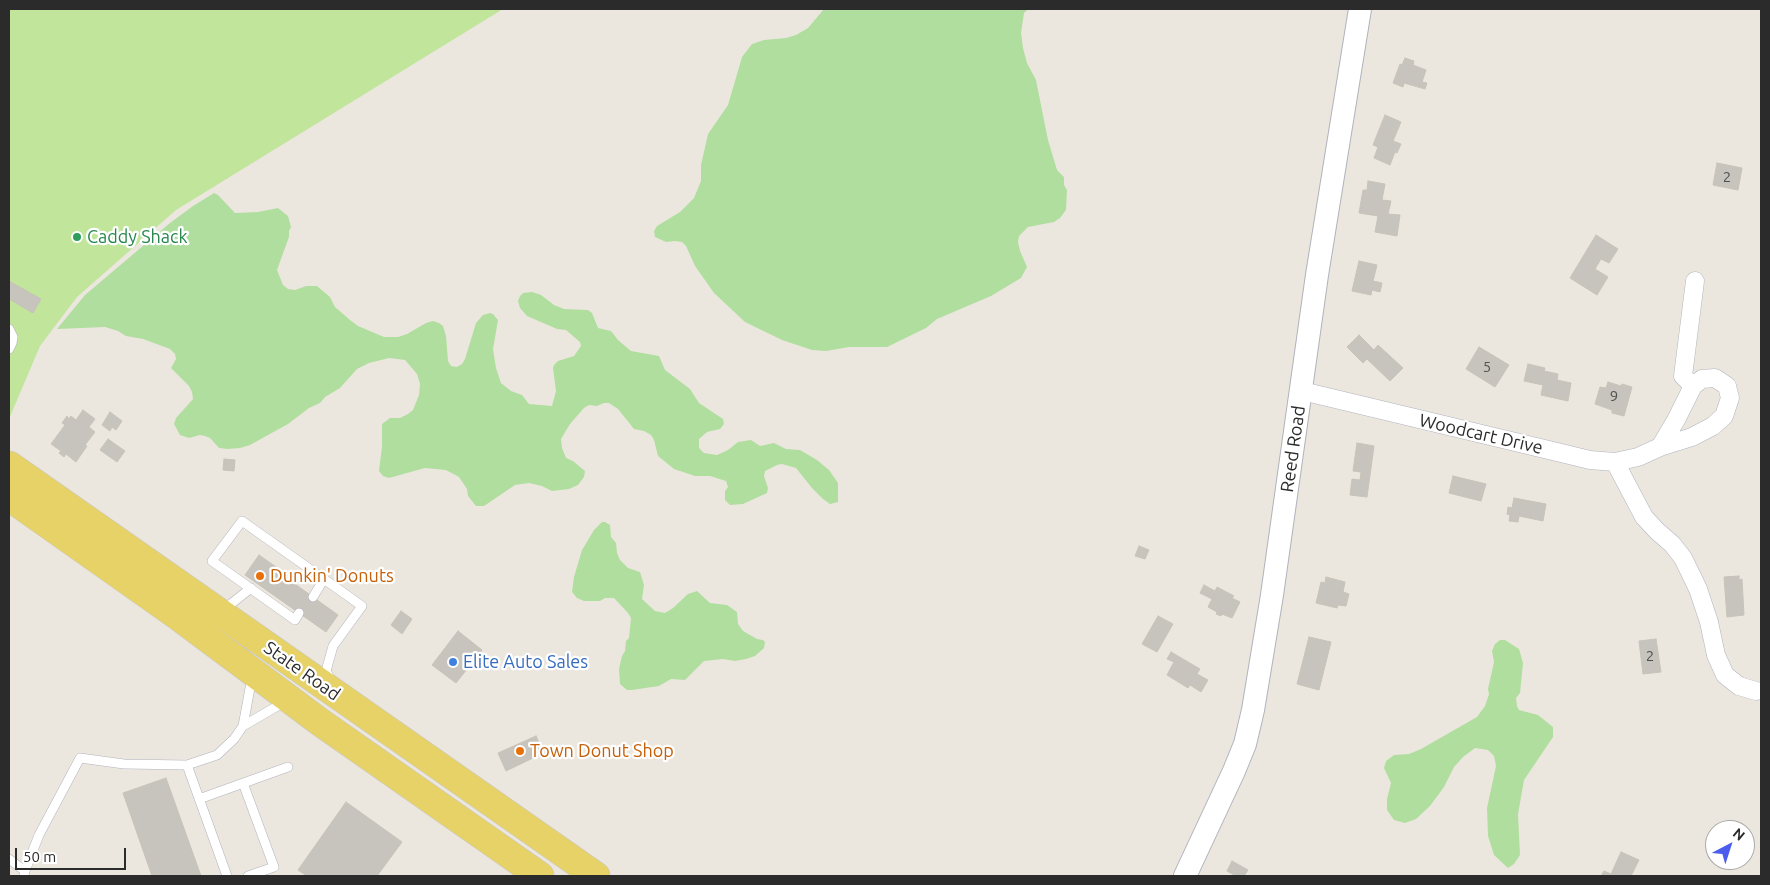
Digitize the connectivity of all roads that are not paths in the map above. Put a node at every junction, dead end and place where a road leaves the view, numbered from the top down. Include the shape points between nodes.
1 (1360, 9) edge
2 (1695, 281) dead end
3 (9, 329) edge
4 (9, 349) edge
5 (1693, 386) junction
6 (1302, 391) junction
7 (1660, 447) junction
8 (1615, 462) junction
9 (9, 464) edge
10 (9, 497) edge
11 (324, 579) junction
12 (251, 588) junction
13 (313, 596) dead end
14 (188, 607) junction
15 (219, 613) junction
16 (299, 613) dead end
17 (252, 671) junction
18 (1756, 691) dead end
19 (340, 698) junction
20 (289, 699) junction
21 (244, 726) junction
22 (187, 764) junction
23 (288, 767) dead end
24 (243, 783) junction
25 (199, 799) junction
26 (9, 859) edge
27 (25, 873) edge
28 (227, 876) edge
29 (248, 876) edge
30 (540, 876) edge
31 (596, 876) edge
32 (1185, 876) edge

1 - 6 street, Reed Road via 1317,275
2 - 5 street via 1683,376
3 - 4 lane via 13,337
5 - 7 street
5 - 7 street, Woodcart Drive via 1702,379 1715,378 1727,386 1730,398 1724,416 1692,437
6 - 8 street, Woodcart Drive via 1590,460
6 - 32 street, Reed Road via 1251,717 1234,771
7 - 8 street, Woodcart Drive via 1638,457
8 - 18 street via 1644,517 1684,558 1698,589 1716,655 1725,675 1739,686
9 - 14 main road, State Road
10 - 14 main road, State Road
11 - 12 lane via 242,521 212,561
11 - 13 lane
11 - 19 lane via 362,606 333,646 326,671
12 - 15 lane
12 - 16 lane via 295,620
14 - 15 main road, State Road
14 - 17 main road, State Road
15 - 19 main road, State Road
17 - 20 main road, State Road
17 - 21 lane
19 - 31 main road, State Road
20 - 21 lane
20 - 30 main road, State Road
21 - 22 lane via 217,755
22 - 25 lane
22 - 27 lane via 124,764 80,758 39,835
23 - 24 lane
24 - 25 lane
24 - 29 lane via 274,867
25 - 28 lane
26 - 27 lane

